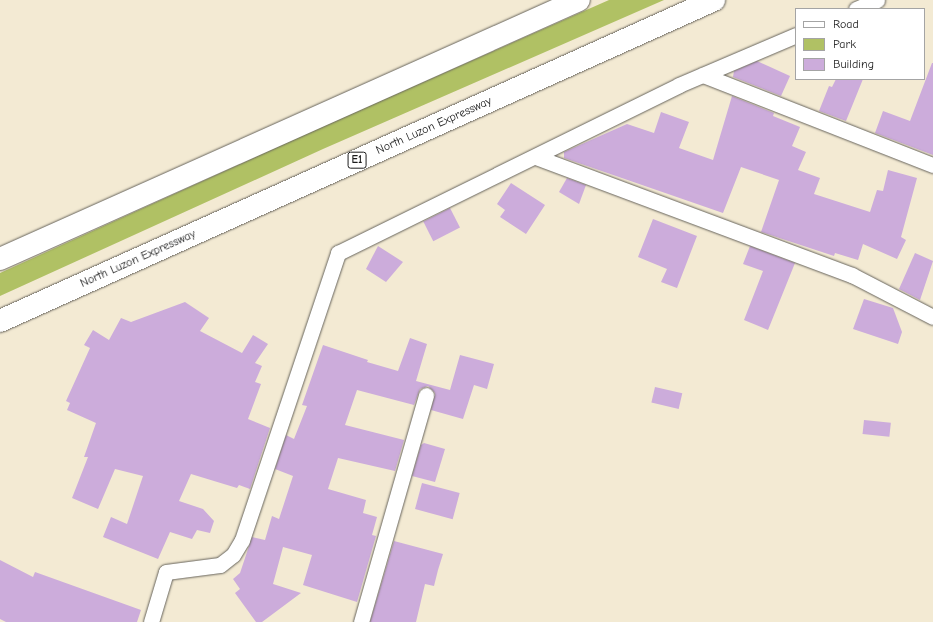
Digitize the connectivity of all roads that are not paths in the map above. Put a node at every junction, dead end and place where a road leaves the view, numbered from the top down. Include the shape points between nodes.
1 (578, 0) edge
2 (714, 0) edge
3 (877, 0) edge
4 (858, 8) edge
5 (795, 35) edge
6 (703, 75) junction
7 (536, 157) junction
8 (933, 165) edge
9 (0, 259) edge
10 (933, 317) edge
11 (0, 321) edge
12 (426, 395) dead end
13 (151, 622) edge
14 (360, 622) edge

1 - 9 highway
2 - 11 highway, North Luzon Expressway / E1
3 - 4 street
5 - 6 street
6 - 7 street
6 - 8 street
7 - 10 street via 852,275
7 - 13 street via 338,253 242,540 234,555 220,566 166,572
12 - 14 street

